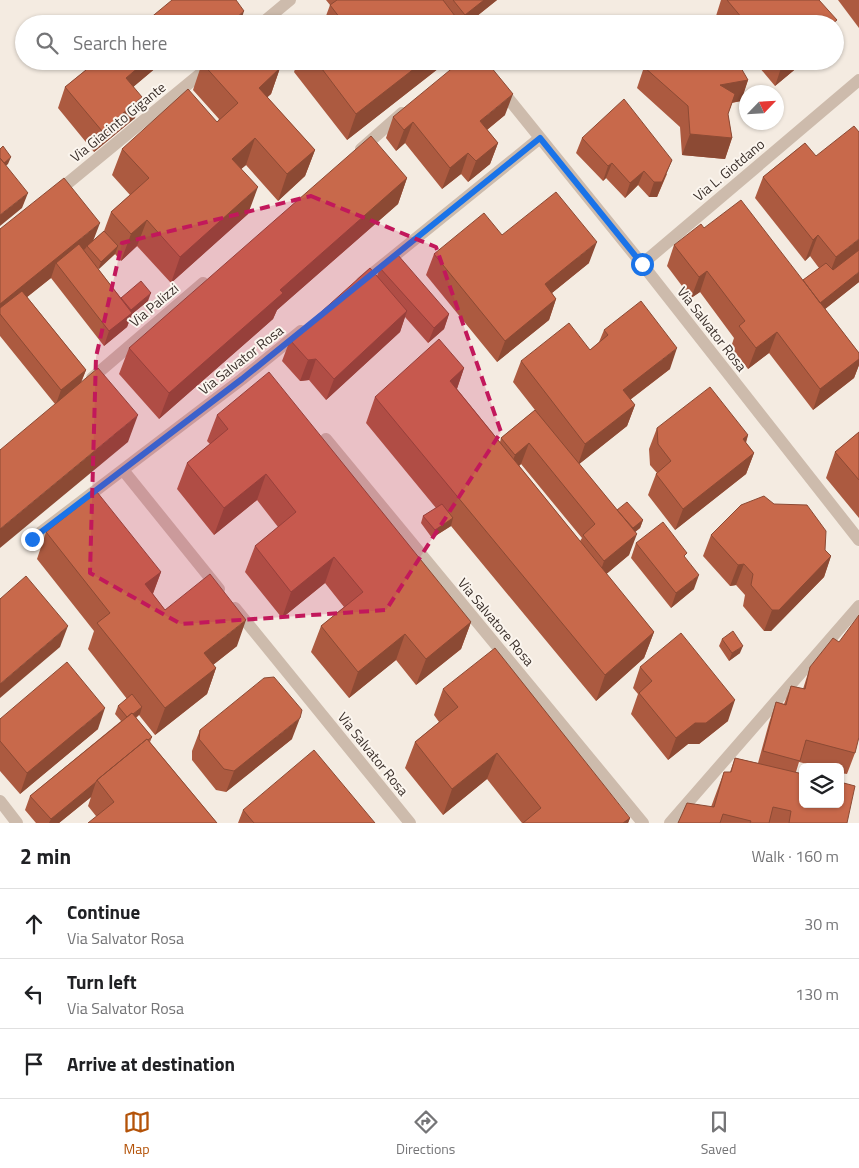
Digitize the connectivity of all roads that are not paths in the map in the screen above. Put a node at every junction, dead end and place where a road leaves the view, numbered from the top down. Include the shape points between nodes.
1 (290, 0) edge
2 (272, 15) edge
3 (205, 70) edge
4 (485, 70) edge
5 (859, 80) edge
6 (410, 106) edge
7 (540, 138) junction
8 (350, 158) edge
9 (63, 187) edge
10 (642, 264) junction
11 (213, 274) edge
12 (349, 292) edge
13 (311, 323) edge
14 (92, 378) edge
15 (326, 440) edge
16 (123, 470) junction
17 (32, 539) dead end
18 (859, 540) edge
19 (859, 606) edge
20 (0, 801) edge
21 (17, 823) edge
22 (410, 823) edge
23 (643, 823) edge
24 (670, 823) edge

1 - 2 street
3 - 9 street, Via Giacinto Gigante
4 - 7 street, Via Salvator Rosa
5 - 10 street, Via L. Giotdano
6 - 8 street
7 - 10 street, Via Salvator Rosa
7 - 12 street
10 - 18 street, Via Salvator Rosa
11 - 14 street, Via Palizzi
13 - 16 street, Via Salvator Rosa
15 - 23 street, Via Salvatore Rosa
16 - 17 street, Via Salvator Rosa
16 - 22 street, Via Salvator Rosa
19 - 24 street
20 - 21 street

